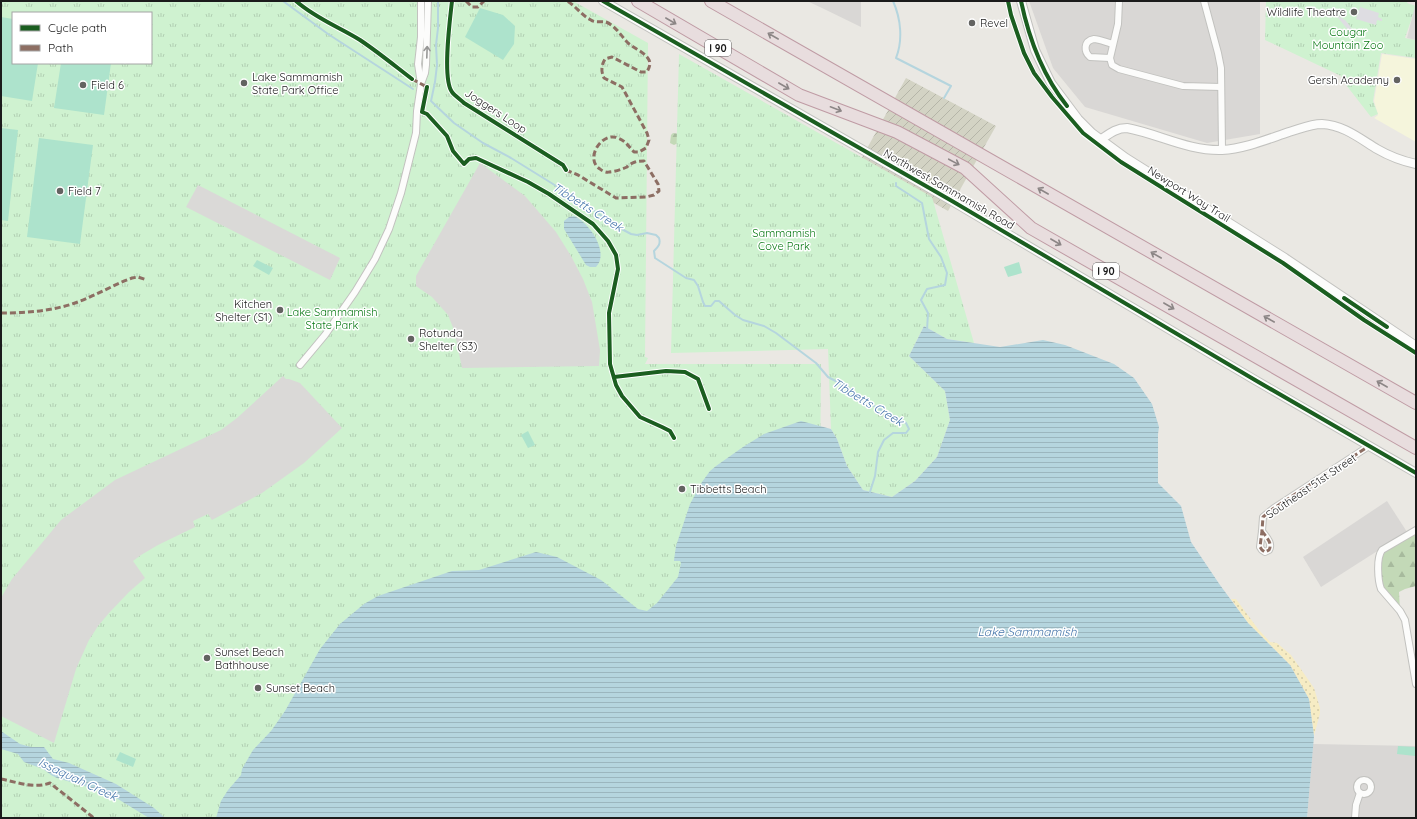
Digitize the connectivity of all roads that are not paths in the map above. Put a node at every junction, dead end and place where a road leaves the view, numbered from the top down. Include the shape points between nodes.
1 (421, 1) edge
2 (428, 1) edge
3 (602, 1) edge
4 (638, 1) edge
5 (711, 1) edge
6 (1020, 1) edge
7 (1119, 1) edge
8 (1204, 1) edge
9 (1113, 44) junction
10 (1110, 58) junction
11 (420, 84) junction
12 (1221, 87) junction
13 (1100, 140) junction
14 (1222, 150) junction
15 (1416, 164) edge
16 (1416, 346) edge
17 (300, 365) dead end
18 (1416, 403) edge
19 (1369, 446) junction
20 (1416, 448) edge
21 (1416, 473) edge
22 (1416, 530) edge
23 (1262, 531) dead end
24 (1416, 684) edge
25 (1360, 793) dead end
26 (1355, 818) edge

1 - 11 street via 418,64
11 -> 2 street via 426,65
3 - 19 street, Northwest Sammamish Road via 952,201
4 -> 20 highway, I 90 via 799,95 897,132 965,168 1031,228
18 -> 5 highway
6 - 13 street via 1035,50 1051,83 1078,119
7 - 9 street via 1119,16
8 - 12 street via 1221,68
9 - 10 street
9 - 10 street via 1094,39 1085,47 1090,57
10 - 12 street via 1112,65 1119,69 1168,82 1195,87
11 - 17 street via 415,140 389,229 344,310
12 - 14 street
13 - 14 street via 1115,130 1127,128 1182,145
13 - 16 street
14 - 15 street via 1322,124 1347,130 1386,154
19 - 21 street, Northwest Sammamish Road
19 - 23 street, Southeast 51st Street via 1268,513 1263,517
22 - 24 street via 1382,550 1378,563 1381,590 1400,611 1404,620
25 - 26 street

